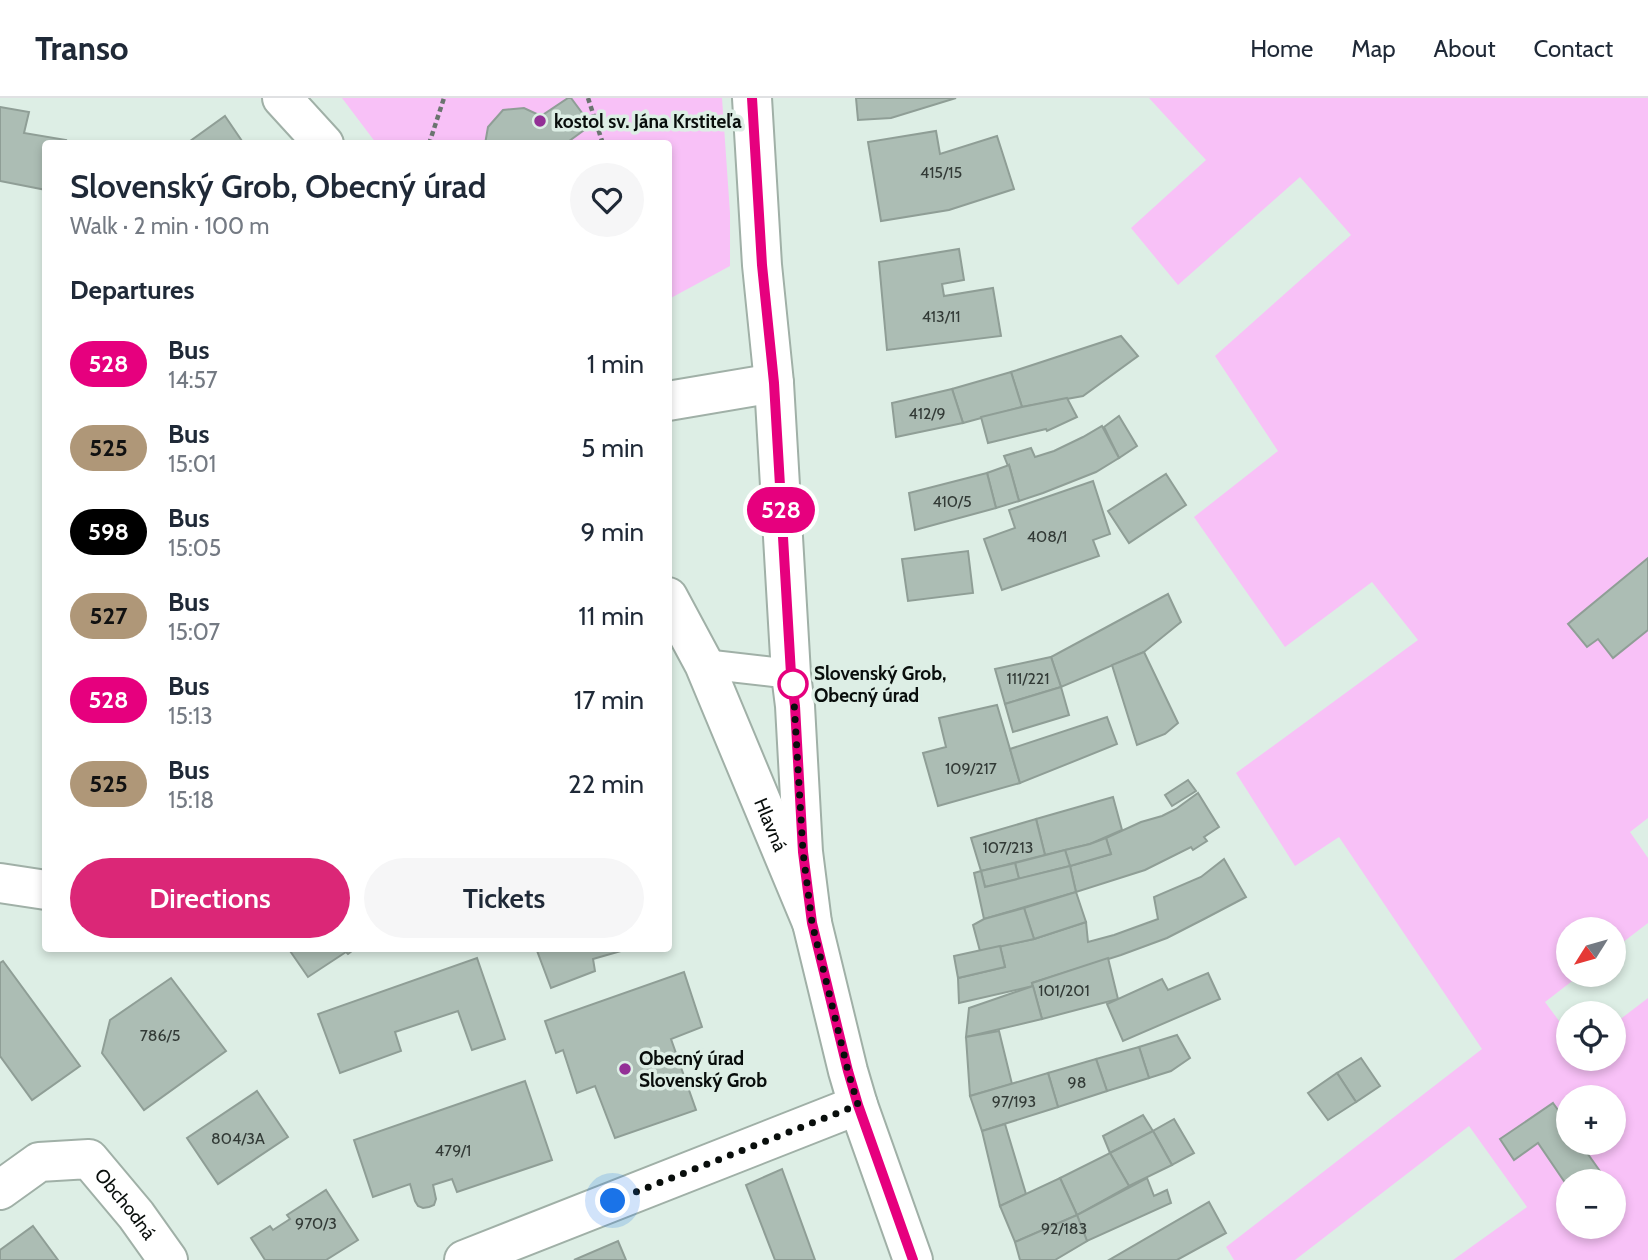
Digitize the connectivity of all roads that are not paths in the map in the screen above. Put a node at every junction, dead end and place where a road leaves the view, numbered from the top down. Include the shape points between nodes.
1 (282, 98) edge
2 (752, 98) edge
3 (320, 140) edge
4 (774, 383) junction
5 (672, 400) edge
6 (672, 604) edge
7 (704, 664) junction
8 (791, 674) junction
9 (0, 883) edge
10 (42, 889) edge
11 (812, 923) junction
12 (858, 1105) junction
13 (0, 1190) edge
14 (168, 1260) edge
15 (464, 1260) edge
16 (913, 1260) edge

1 - 3 street
2 - 4 street
4 - 5 street
4 - 8 street
6 - 7 street, Hlavná
7 - 8 lane
7 - 11 street, Hlavná
8 - 11 street
9 - 10 street
11 - 12 street, Hlavná
12 - 15 street
12 - 16 street, Hlavná
13 - 14 street, Obchodná via 39,1162 89,1159

